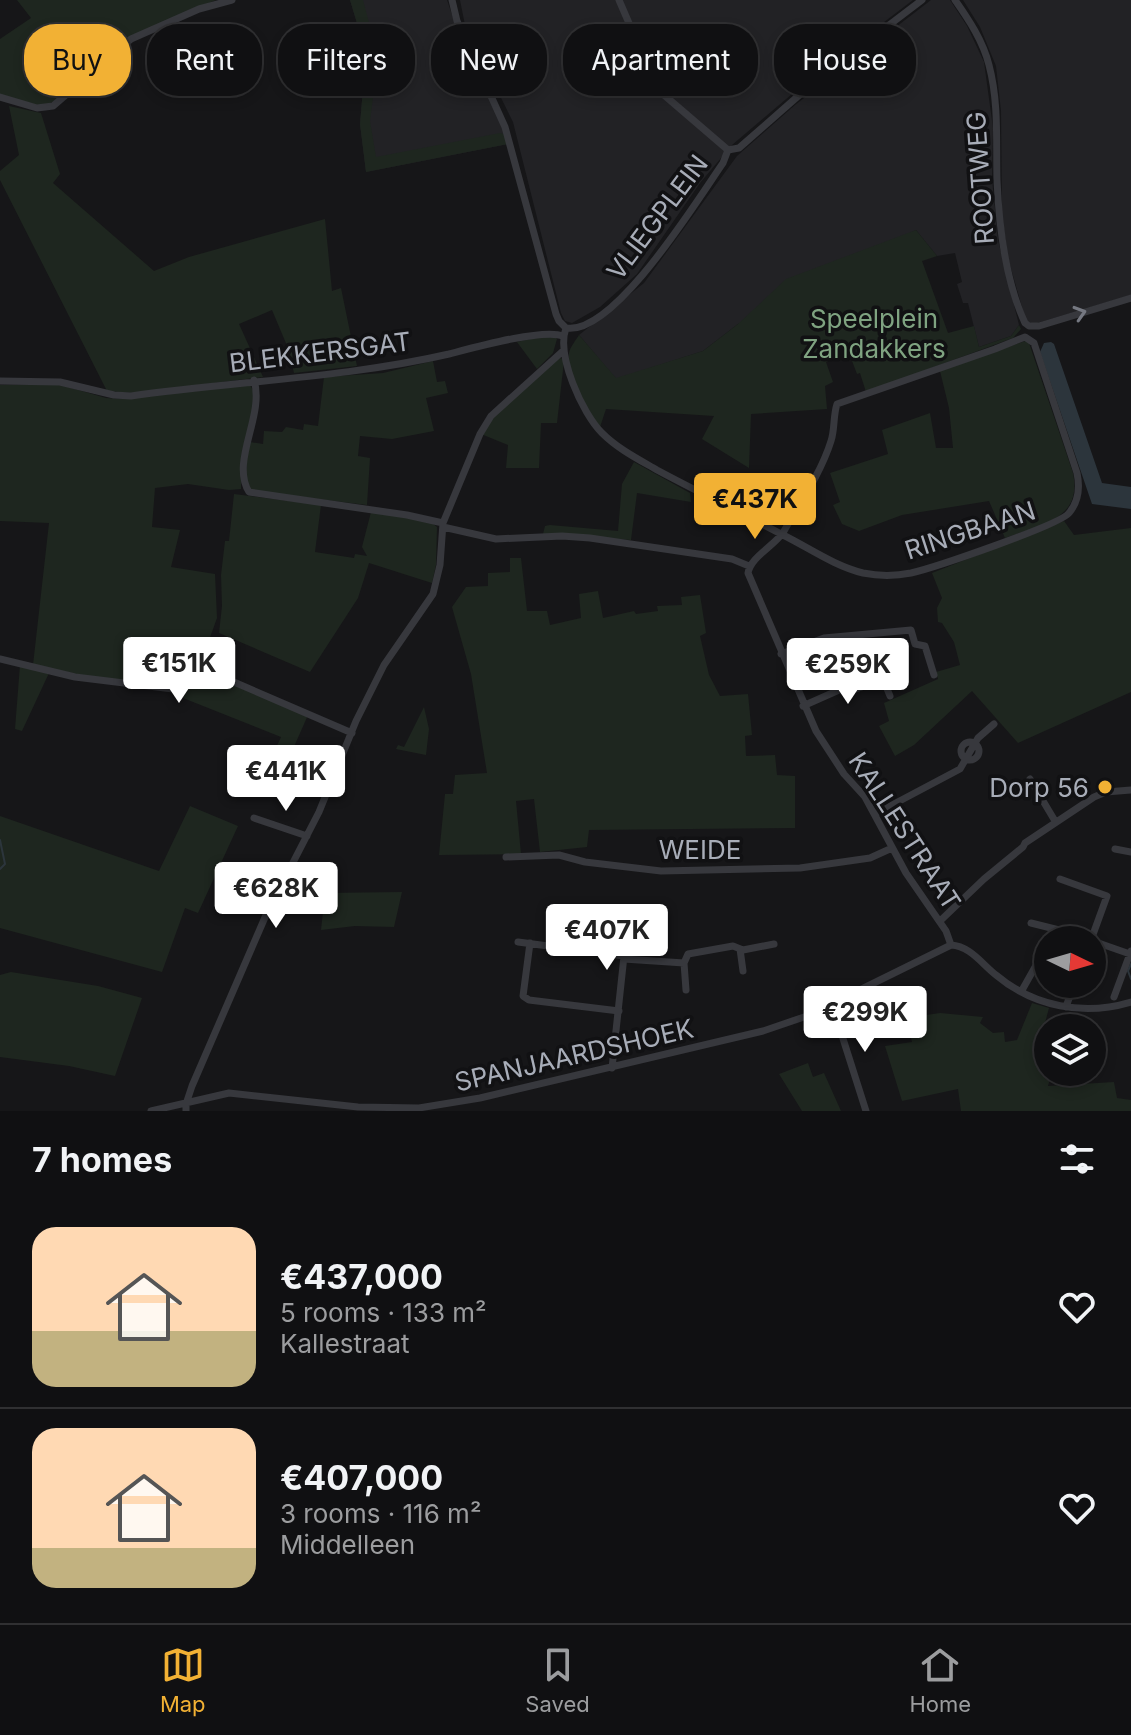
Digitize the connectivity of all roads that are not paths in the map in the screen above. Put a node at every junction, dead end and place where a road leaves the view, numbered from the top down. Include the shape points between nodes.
1 (232, 0) edge
2 (452, 0) edge
3 (619, 0) edge
4 (922, 0) edge
5 (955, 0) edge
6 (0, 97) edge
7 (728, 150) junction
8 (1131, 298) edge
9 (565, 332) junction
10 (564, 350) junction
11 (254, 380) junction
12 (0, 381) edge
13 (443, 525) junction
14 (782, 534) junction
15 (749, 566) junction
16 (781, 654) junction
17 (0, 659) edge
18 (879, 669) dead end
19 (934, 675) dead end
20 (883, 679) junction
21 (890, 696) dead end
22 (803, 706) junction
23 (994, 724) dead end
24 (352, 733) junction
25 (1030, 779) dead end
26 (1131, 790) edge
27 (875, 814) junction
28 (254, 818) dead end
29 (1055, 821) junction
30 (307, 836) junction
31 (892, 848) junction
32 (1115, 849) dead end
33 (1131, 852) edge
34 (506, 857) dead end
35 (1060, 879) dead end
36 (940, 921) junction
37 (1031, 923) dead end
38 (1043, 926) edge
39 (1096, 926) edge
40 (518, 942) dead end
41 (530, 943) junction
42 (774, 944) dead end
43 (951, 945) junction
44 (1106, 945) edge
45 (740, 949) junction
46 (1130, 952) edge
47 (624, 959) junction
48 (684, 963) junction
49 (1034, 969) edge
50 (743, 971) dead end
51 (686, 990) dead end
52 (1021, 992) junction
53 (1114, 997) dead end
54 (1069, 998) edge
55 (1131, 1002) edge
56 (832, 1004) junction
57 (1066, 1007) junction
58 (619, 1011) junction
59 (612, 1068) junction
60 (187, 1101) junction
61 (151, 1111) edge
62 (186, 1111) edge
63 (866, 1111) edge

1 - 6 street via 131,39 53,106 24,106
2 - 9 street, RINGBAAN via 505,127
3 - 7 street via 664,95
4 - 7 street, VLIEGPLEIN via 813,83 739,148
5 -> 8 street, ROOTWEG via 990,65 999,128 999,207 1022,316 1029,326
7 - 9 street, VLIEGPLEIN via 638,282 588,322
9 - 10 street, RINGBAAN
9 - 11 street, BLEKKERSGAT via 379,369
10 - 13 street via 485,424
10 - 14 street, RINGBAAN via 587,415 615,445
11 - 12 street, BLEKKERSGAT via 123,396 60,382
11 - 13 street via 257,403 244,467 249,492
13 - 15 street via 496,539 562,536 667,548
13 - 24 street via 433,594 384,665
14 - 14 street, RINGBAAN via 831,441 837,404 1025,337 1034,343 1077,473 1078,493 1068,515 949,561 887,575 838,564
14 - 15 street
15 - 16 street, KALLESTRAAT
16 - 19 street via 824,638 906,629 913,632 915,644 925,646
16 - 22 street, KALLESTRAAT
17 - 24 street via 102,682 173,689 213,673
18 - 20 street
20 - 21 street
20 - 22 street
22 - 27 street, KALLESTRAAT
23 - 27 street via 960,769
24 - 30 street
25 - 29 street
26 - 29 street via 1106,792
27 - 31 street, KALLESTRAAT
28 - 30 street
29 - 36 street
30 - 60 street via 266,915
31 - 34 street, WEIDE via 870,858 769,869 661,871 559,855
31 - 36 street, KALLESTRAAT
32 - 33 street
35 - 39 street via 1107,896
36 - 43 street, KALLESTRAAT
37 - 38 street
40 - 41 street
41 - 47 street via 619,953
41 - 58 street via 523,996
42 - 45 street
43 - 52 street via 965,948
43 - 56 street, SPANJAARDSHOEK
44 - 46 street
45 - 48 street via 688,954
45 - 50 street
46 - 53 street
47 - 48 street
47 - 58 street
48 - 51 street
49 - 52 street
52 - 57 street
54 - 57 street
55 - 57 street via 1100,1009
56 - 59 street, SPANJAARDSHOEK via 763,1031
56 - 63 street
58 - 59 street
59 - 60 street, SPANJAARDSHOEK via 419,1108 358,1107 238,1093
60 - 61 street, SPANJAARDSHOEK
60 - 62 street

